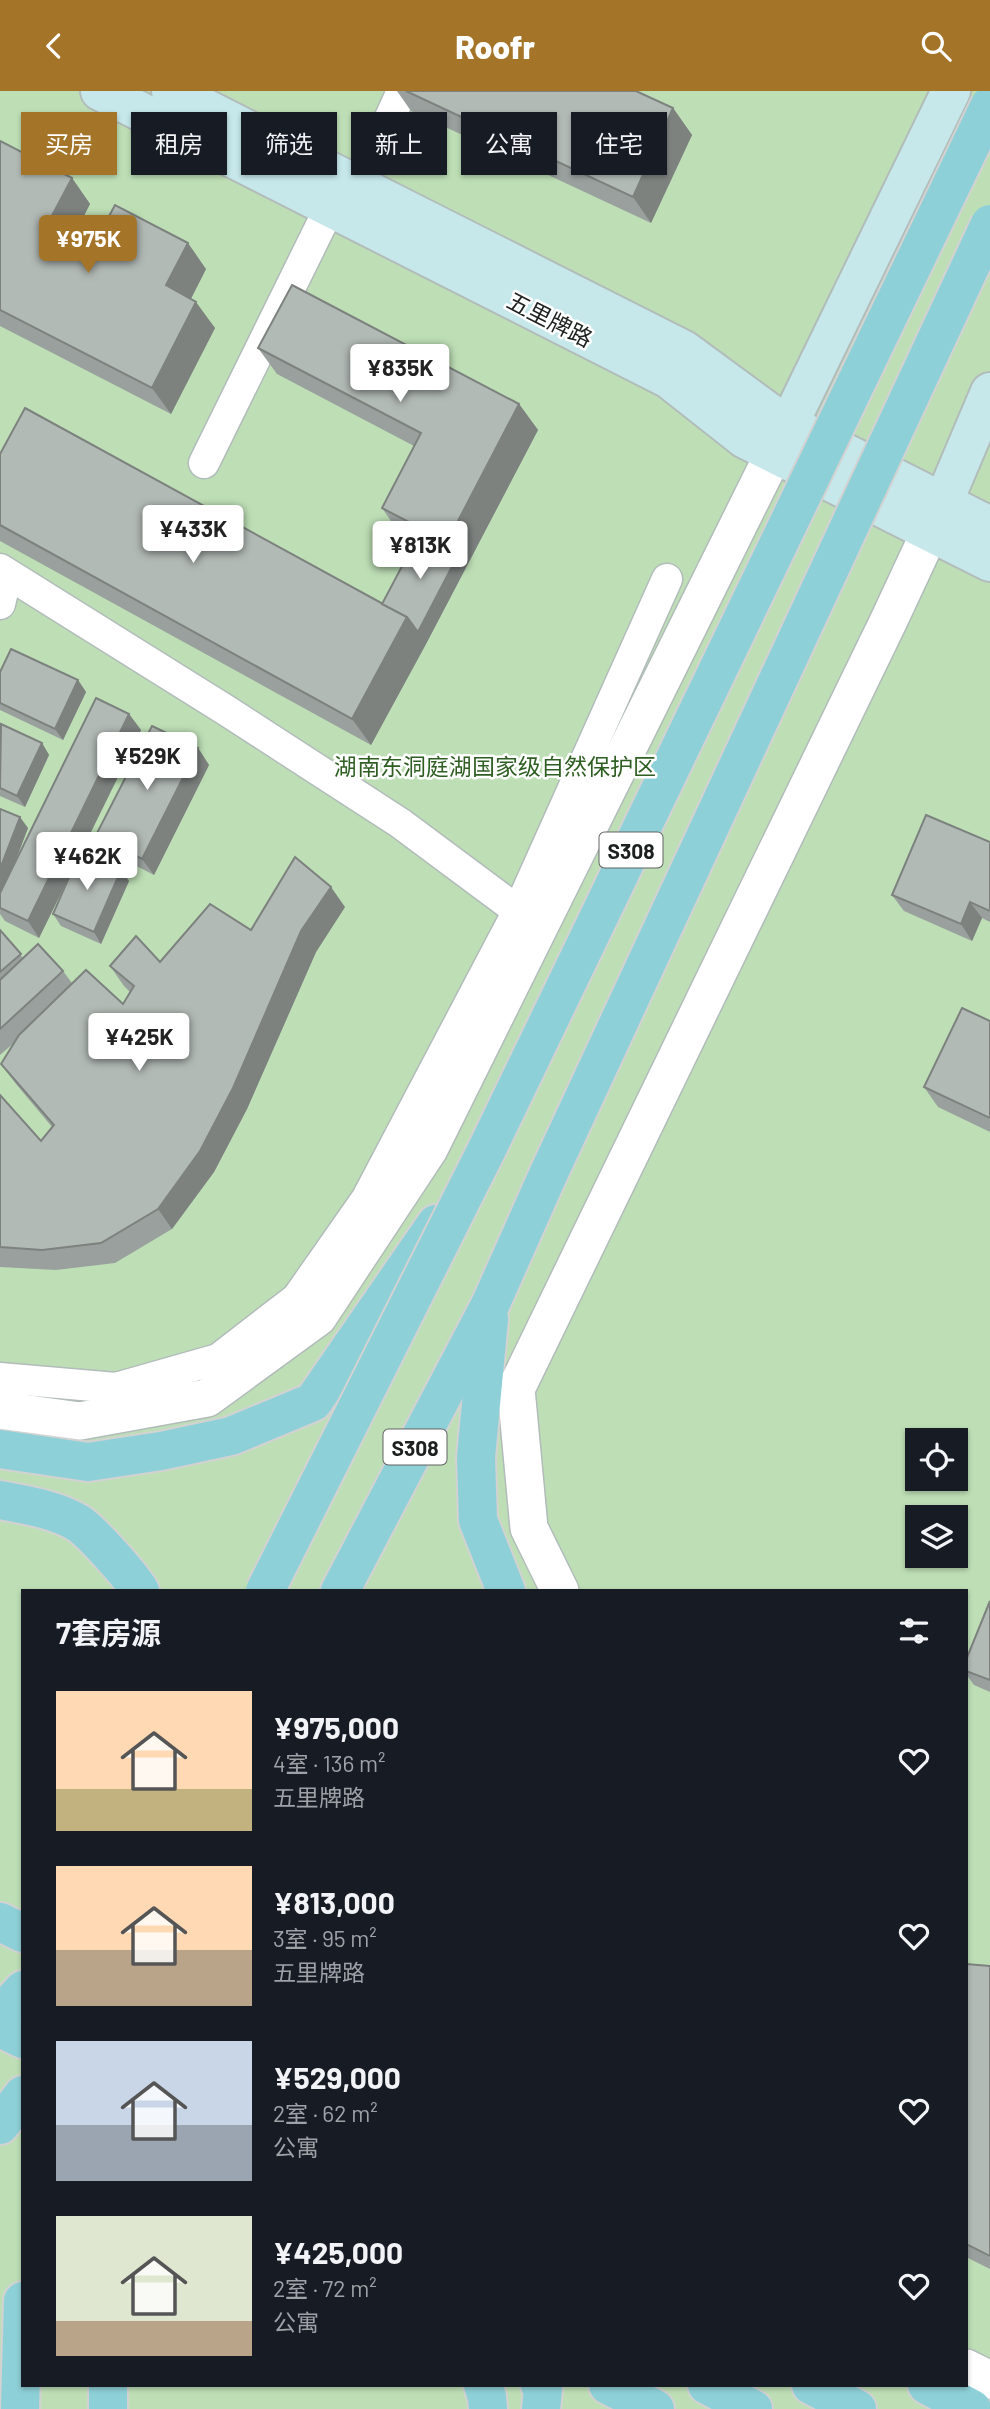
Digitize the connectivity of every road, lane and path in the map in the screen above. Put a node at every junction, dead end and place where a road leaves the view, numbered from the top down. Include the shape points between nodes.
1 (100, 91) edge
2 (171, 91) edge
3 (402, 91) edge
4 (951, 91) edge
5 (990, 105) edge
6 (344, 197) junction
7 (990, 224) edge
8 (990, 392) edge
9 (780, 432) junction
10 (204, 463) dead end
11 (937, 518) junction
12 (990, 526) edge
13 (990, 562) edge
14 (4, 571) edge
15 (667, 579) dead end
16 (0, 604) edge
17 (528, 919) junction
18 (488, 1147) junction
19 (491, 1303) junction
20 (0, 1378) edge
21 (0, 1410) edge
22 (0, 1449) edge
23 (0, 1500) edge
24 (139, 1589) edge
25 (266, 1589) edge
26 (341, 1589) edge
27 (505, 1589) edge
28 (559, 1589) edge
29 (0, 1922) edge
30 (21, 1932) edge
31 (0, 1970) edge
32 (21, 1981) edge
33 (21, 1992) edge
34 (0, 2015) edge
35 (0, 2028) edge
36 (21, 2038) edge
37 (0, 2078) edge
38 (21, 2088) edge
39 (21, 2098) edge
40 (0, 2125) edge
41 (968, 2369) edge
42 (21, 2373) edge
43 (990, 2380) edge
44 (108, 2387) edge
45 (484, 2387) edge
46 (542, 2387) edge
47 (612, 2387) edge
48 (710, 2387) edge
49 (815, 2387) edge
50 (931, 2387) edge
51 (20, 2409) edge
52 (108, 2409) edge
53 (488, 2409) edge
54 (541, 2409) edge
55 (655, 2409) edge
56 (753, 2409) edge
57 (857, 2409) edge
58 (972, 2409) edge

1 - 6 main road, 五里牌路
2 - 6 main road, 五里牌路
3 - 6 street
4 - 9 main road
5 - 18 main road, S308, bridge
6 - 9 main road, 五里牌路 via 684,350
6 - 9 main road, 五里牌路 via 669,379 745,439
6 - 10 street
7 - 19 main road, S308, bridge
8 - 11 main road
9 - 11 main road, 五里牌路
9 - 17 street
11 - 12 main road, 五里牌路
11 - 13 main road, 五里牌路
11 - 28 street via 516,1389 528,1528
14 - 16 street
14 - 17 street via 400,823
15 - 17 street
17 - 20 street via 367,1198 296,1298 218,1359 116,1388
17 - 21 street via 429,1149 318,1317 207,1398 80,1421
18 - 22 main road, bridge via 313,1402 231,1436 88,1462
18 - 25 main road, S308, bridge
19 - 26 main road, S308
19 - 27 main road via 476,1457 478,1520
23 - 24 main road via 79,1523
29 - 30 main road
31 - 32 main road
33 - 34 main road
35 - 36 main road
37 - 38 main road
39 - 40 main road
41 - 43 street
42 - 51 main road
44 - 52 main road
45 - 53 main road
46 - 54 main road
47 - 55 main road
48 - 56 main road
49 - 57 main road
50 - 58 main road

